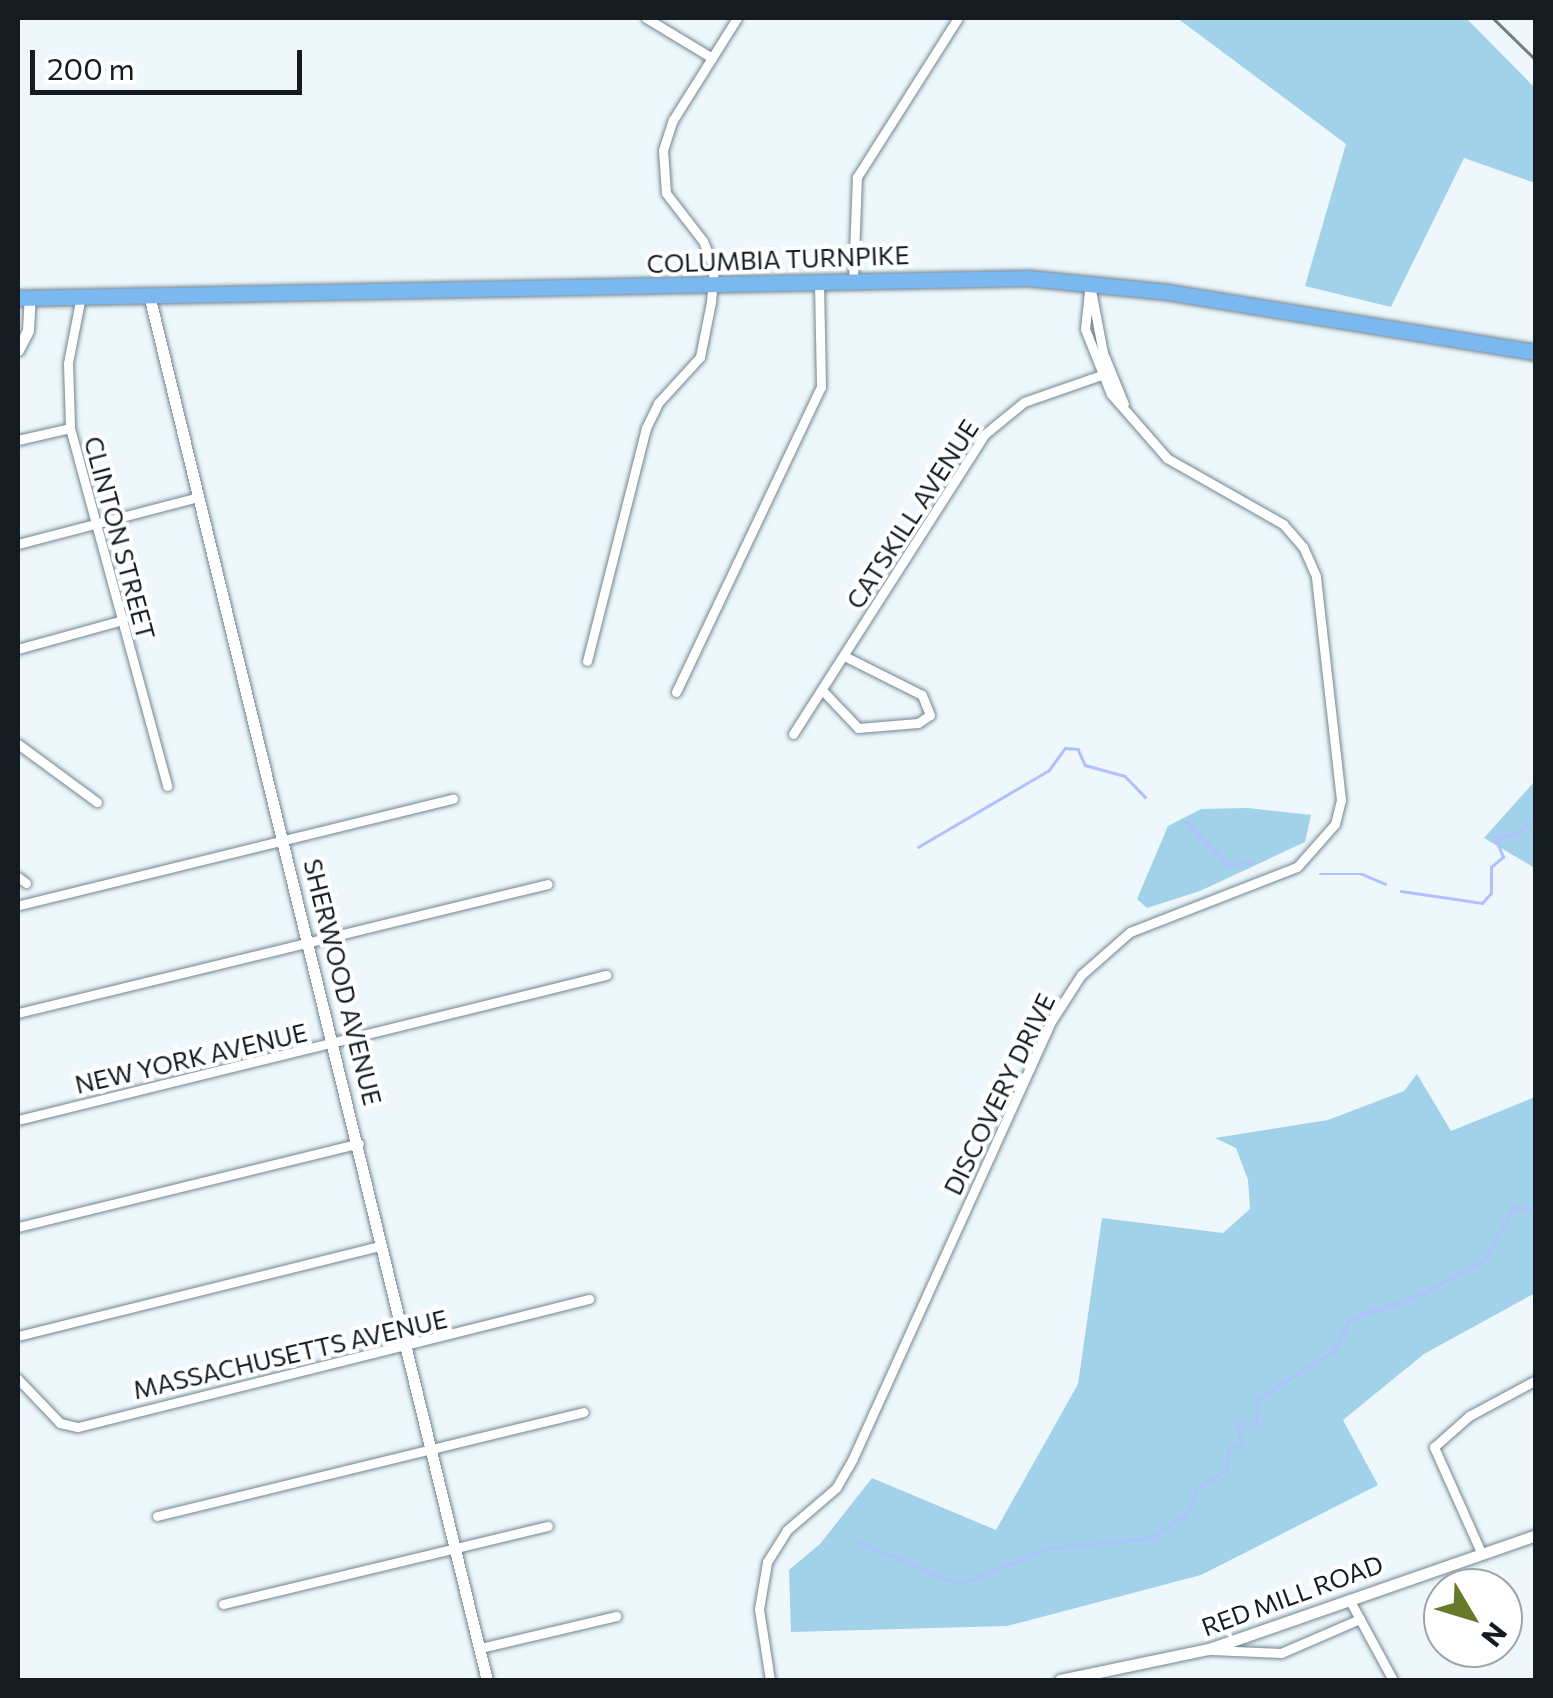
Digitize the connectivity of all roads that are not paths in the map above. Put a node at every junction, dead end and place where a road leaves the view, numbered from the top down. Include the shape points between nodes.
1 (646, 18) edge
2 (737, 18) edge
3 (958, 18) edge
4 (712, 58) junction
5 (854, 280) junction
6 (819, 282) junction
7 (1090, 282) junction
8 (710, 288) junction
9 (149, 295) junction
10 (82, 296) junction
11 (24, 298) edge
12 (18, 350) edge
13 (1536, 352) edge
14 (1110, 372) junction
15 (1098, 375) junction
16 (1130, 416) junction
17 (70, 428) junction
18 (18, 440) edge
19 (195, 498) junction
20 (96, 525) junction
21 (18, 544) edge
22 (118, 621) junction
23 (18, 649) edge
24 (844, 656) junction
25 (587, 661) dead end
26 (822, 690) junction
27 (676, 692) dead end
28 (793, 734) dead end
29 (18, 744) edge
30 (167, 786) dead end
31 (453, 799) dead end
32 (97, 802) dead end
33 (285, 837) junction
34 (548, 884) dead end
35 (20, 905) dead end
36 (309, 940) junction
37 (606, 975) dead end
38 (18, 1014) edge
39 (334, 1044) junction
40 (18, 1120) edge
41 (360, 1143) junction
42 (18, 1227) edge
43 (382, 1245) junction
44 (589, 1299) dead end
45 (18, 1336) edge
46 (409, 1346) junction
47 (18, 1379) edge
48 (1536, 1380) edge
49 (583, 1412) dead end
50 (430, 1448) junction
51 (156, 1516) dead end
52 (548, 1526) dead end
53 (1536, 1535) edge
54 (457, 1548) junction
55 (1480, 1550) junction
56 (1350, 1598) junction
57 (223, 1604) dead end
58 (616, 1616) dead end
59 (1360, 1619) junction
60 (480, 1648) junction
61 (1210, 1649) junction
62 (487, 1680) edge
63 (770, 1680) edge
64 (1060, 1680) edge
65 (1393, 1680) edge

1 - 4 street
2 - 4 street
3 - 5 street via 857,178
4 - 8 street via 673,120 661,167 666,193 708,250 714,268
5 - 6 main road, COLUMBIA TURNPIKE
5 - 7 main road, COLUMBIA TURNPIKE
6 - 8 main road, COLUMBIA TURNPIKE
6 - 27 street via 821,386
7 - 13 main road, COLUMBIA TURNPIKE
7 - 14 street, DISCOVERY DRIVE
7 - 15 street, DISCOVERY DRIVE via 1086,329
8 - 9 main road, COLUMBIA TURNPIKE
8 - 25 street via 700,358 658,403 646,428
9 - 10 main road, COLUMBIA TURNPIKE
9 - 19 street, SHERWOOD AVENUE
10 - 11 main road, COLUMBIA TURNPIKE
10 - 17 street, CLINTON STREET via 68,363
11 - 12 street via 28,330
14 - 15 street, CATSKILL AVENUE
14 - 16 street, DISCOVERY DRIVE
15 - 16 street, DISCOVERY DRIVE
15 - 24 street, CATSKILL AVENUE via 1024,402 985,434
16 - 63 street, DISCOVERY DRIVE via 1166,458 1283,524 1303,547 1316,576 1324,686 1343,784 1335,824 1297,867 1130,932 1081,975 1052,1020 836,1488 786,1530 767,1562 759,1609
17 - 18 street
17 - 20 street, CLINTON STREET
19 - 20 street
19 - 33 street, SHERWOOD AVENUE
20 - 21 street
20 - 22 street, CLINTON STREET
22 - 23 street
22 - 30 street, CLINTON STREET
24 - 26 street, CATSKILL AVENUE
24 - 26 street via 922,695 930,716 858,728
26 - 28 street, CATSKILL AVENUE
29 - 32 street
31 - 33 street
33 - 35 street
33 - 36 street, SHERWOOD AVENUE
34 - 36 street
36 - 38 street
36 - 39 street, SHERWOOD AVENUE
37 - 39 street, NEW YORK AVENUE
39 - 40 street, NEW YORK AVENUE
39 - 41 street, SHERWOOD AVENUE
41 - 42 street
41 - 43 street, SHERWOOD AVENUE
43 - 45 street
43 - 46 street, SHERWOOD AVENUE
44 - 46 street, MASSACHUSETTS AVENUE
46 - 47 street, MASSACHUSETTS AVENUE via 78,1427 60,1424
46 - 50 street, SHERWOOD AVENUE
48 - 55 street via 1469,1416 1434,1447
49 - 50 street
50 - 51 street
50 - 54 street, SHERWOOD AVENUE
52 - 54 street
53 - 55 street, RED MILL ROAD
54 - 57 street
54 - 60 street, SHERWOOD AVENUE
55 - 56 street, RED MILL ROAD
56 - 59 street
56 - 61 street, RED MILL ROAD
58 - 60 street
59 - 61 street via 1281,1653
59 - 65 street
60 - 62 street, SHERWOOD AVENUE
61 - 64 street, RED MILL ROAD

